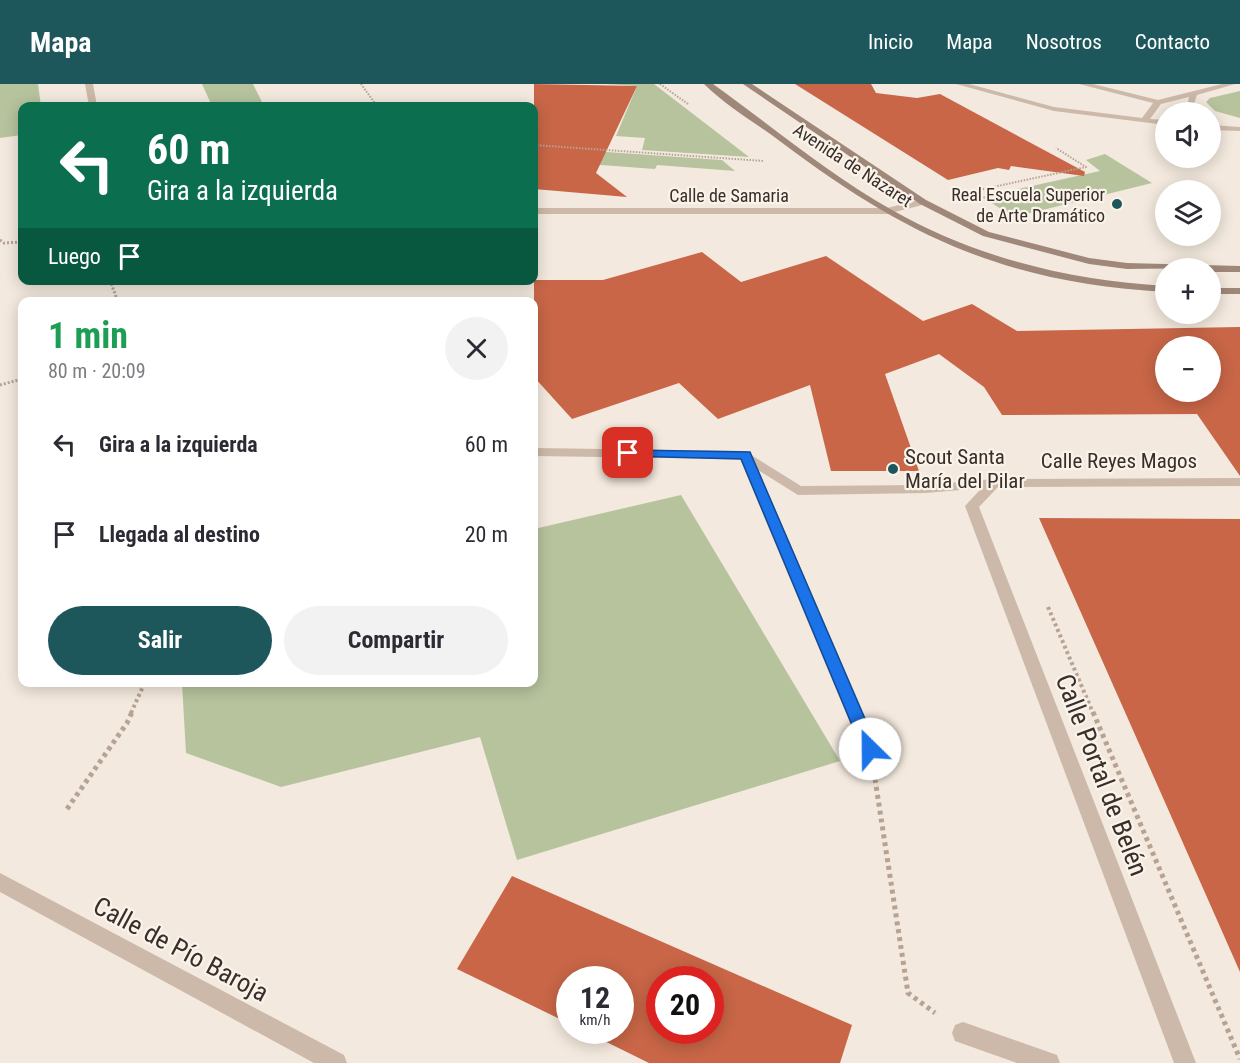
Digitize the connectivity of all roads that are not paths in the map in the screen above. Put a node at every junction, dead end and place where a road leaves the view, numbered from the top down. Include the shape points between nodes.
1 (89, 84) edge
2 (708, 84) edge
3 (747, 84) edge
4 (960, 84) edge
5 (1083, 84) edge
6 (1231, 84) edge
7 (1194, 93) junction
8 (92, 102) edge
9 (1158, 102) joint
10 (1191, 102) edge
11 (1155, 106) edge
12 (1144, 121) junction
13 (1155, 122) edge
14 (1221, 124) edge
15 (1221, 128) edge
16 (1239, 129) edge
17 (923, 202) junction
18 (538, 211) edge
19 (887, 211) junction
20 (1155, 267) edge
21 (1221, 269) edge
22 (1240, 269) edge
23 (1155, 289) edge
24 (1221, 291) edge
25 (1240, 291) edge
26 (538, 452) edge
27 (746, 455) junction
28 (1240, 482) edge
29 (994, 483) junction
30 (870, 749) road end
31 (0, 882) edge
32 (963, 1033) road end
33 (336, 1063) edge
34 (1049, 1063) edge
35 (1185, 1063) edge

1 - 8 street
2 - 19 main road, Avenida de Nazaret
3 - 17 main road, Avenida de Nazaret
4 - 12 street via 1053,109
5 - 9 street
6 - 7 street
7 - 9 street
7 - 10 street
11 - 12 street
12 - 13 street
14 - 16 street
15 - 16 street
17 - 19 street, Calle de Samaria
17 - 20 main road, Avenida de Nazaret via 986,234 1089,261
18 - 19 street, Calle de Samaria
19 - 23 main road, Avenida de Nazaret via 962,248 1046,274
21 - 22 main road
24 - 25 main road
26 - 27 street
27 - 29 street, Calle Reyes Magos via 798,491 926,489
27 - 30 street
28 - 29 street, Calle Reyes Magos
29 - 35 street, Calle Portal de Belén via 972,506
31 - 33 street, Calle de Pío Baroja
32 - 34 street

